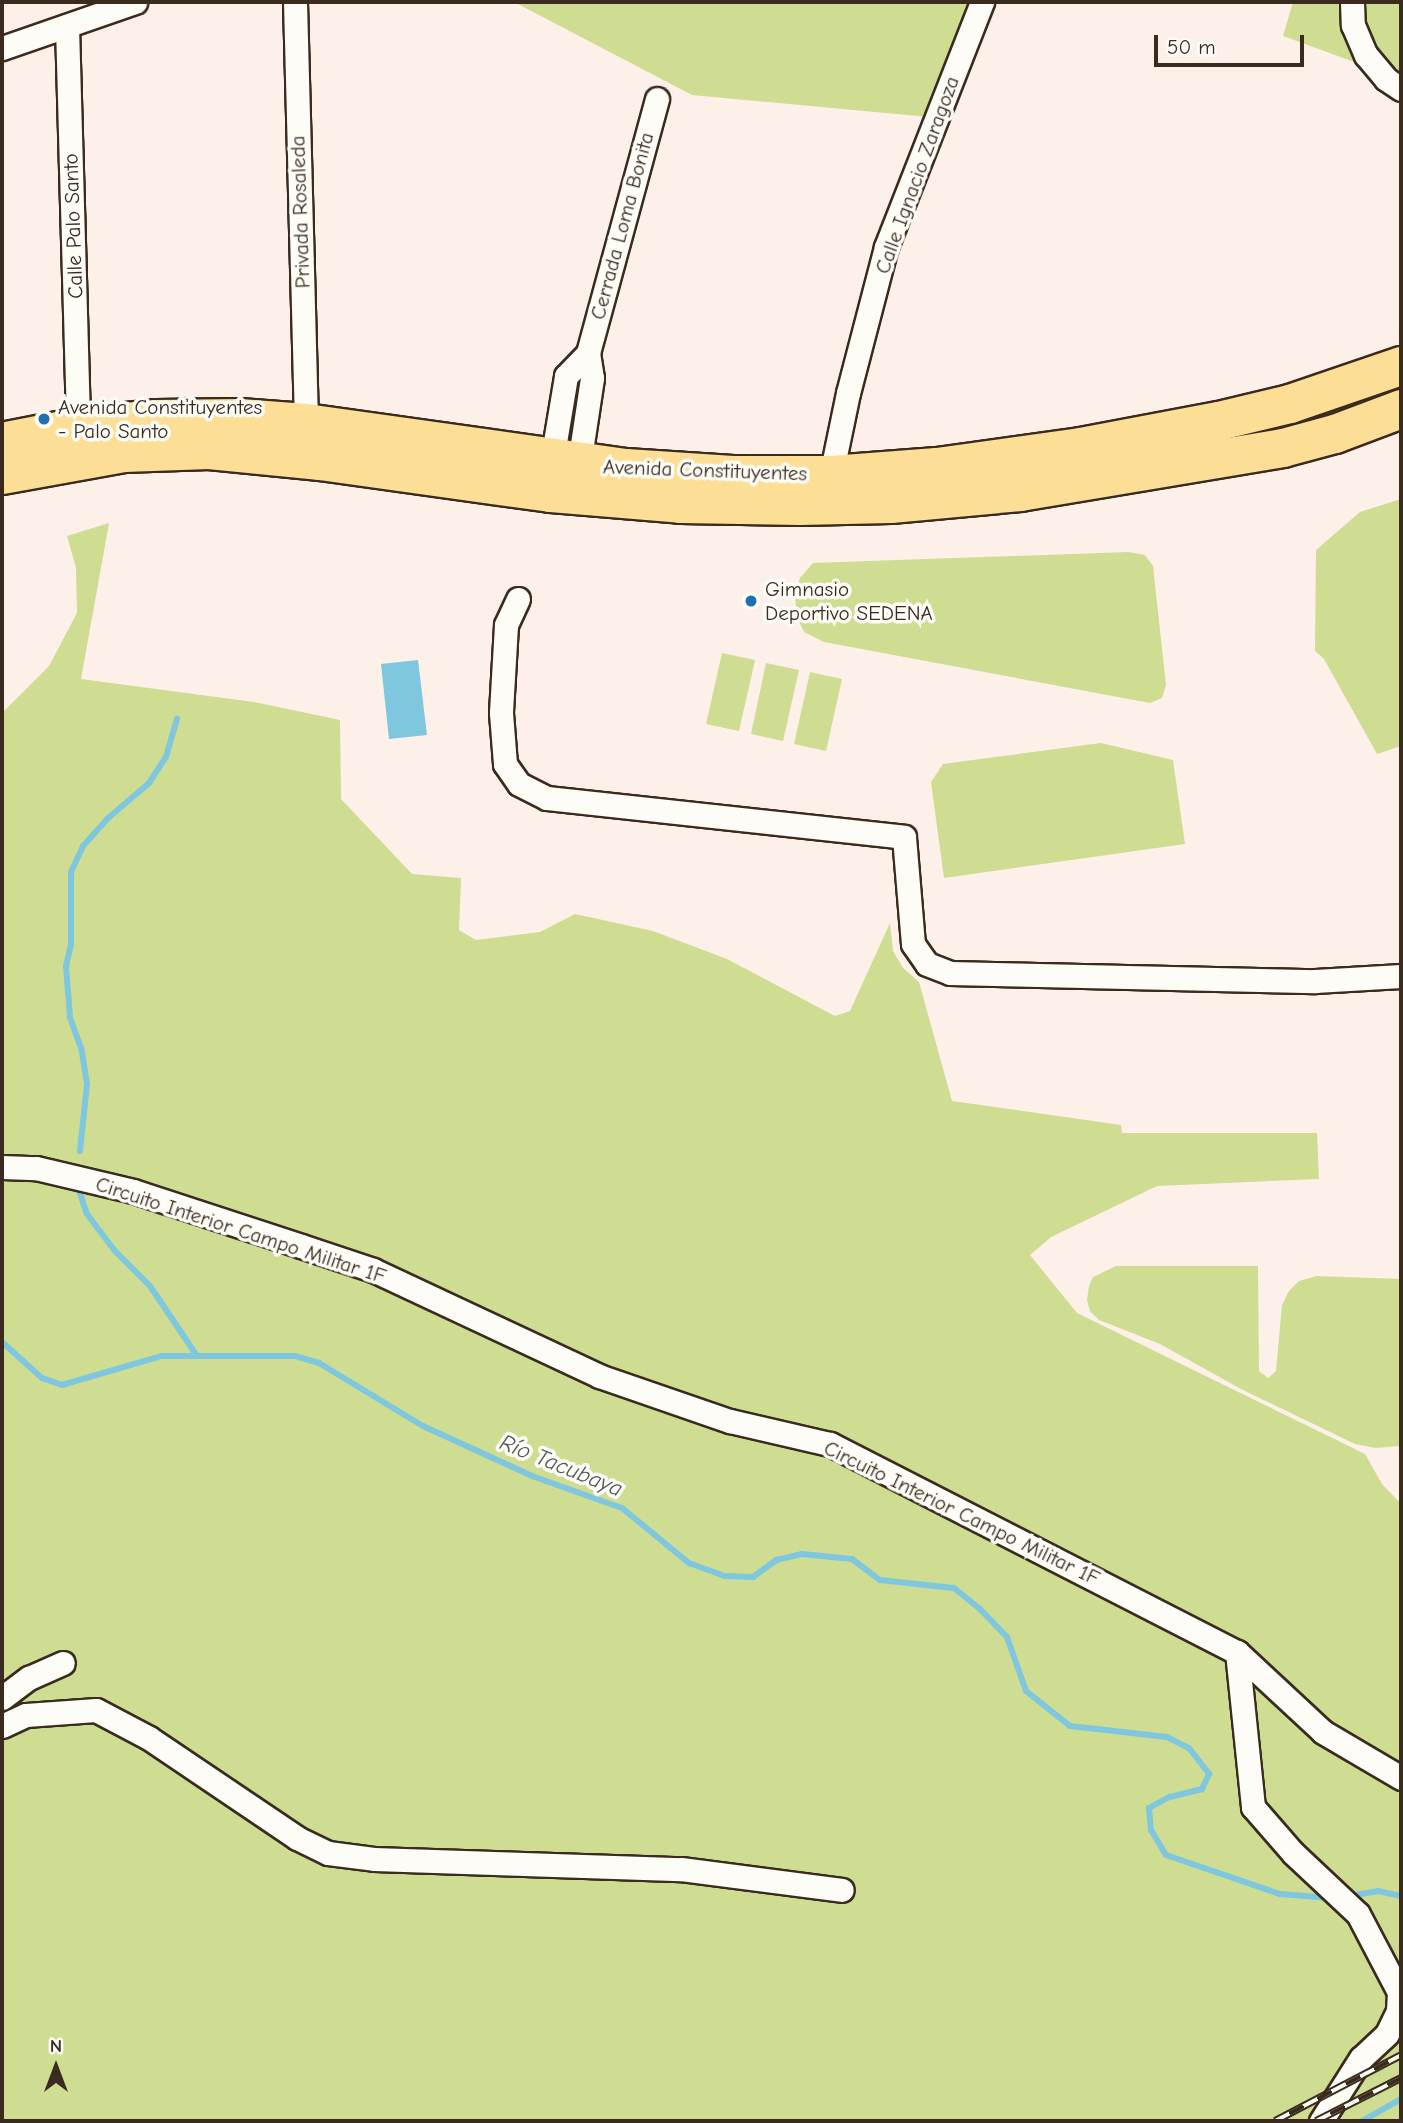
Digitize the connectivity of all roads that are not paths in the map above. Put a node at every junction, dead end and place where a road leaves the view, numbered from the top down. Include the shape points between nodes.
1 (135, 2) edge
2 (295, 2) edge
3 (982, 2) edge
4 (1352, 2) edge
5 (67, 26) junction
6 (2, 48) edge
7 (1401, 89) edge
8 (657, 99) dead end
9 (1401, 366) edge
10 (1401, 410) edge
11 (306, 423) junction
12 (78, 427) junction
13 (2, 442) edge
14 (565, 462) junction
15 (2, 475) edge
16 (831, 475) junction
17 (518, 599) dead end
18 (1401, 976) edge
19 (2, 1167) edge
20 (1237, 1652) junction
21 (63, 1663) dead end
22 (2, 1698) edge
23 (2, 1726) edge
24 (1401, 1778) edge
25 (842, 1890) dead end
26 (1321, 2121) edge

1 - 5 street
2 - 11 street, Privada Rosaleda
3 - 16 street, Calle Ignacio Zaragoza via 886,247
4 - 7 street via 1353,25 1366,55
5 - 6 street
5 - 12 street, Calle Palo Santo
8 - 14 street, Cerrada Loma Bonita via 588,353 593,378
9 - 16 highway, Avenida Constituyentes via 1290,404 1081,447
10 - 15 highway, Avenida Constituyentes via 1283,448 1020,492 891,503 800,506 564,495 209,450 124,453
11 - 12 highway, Avenida Constituyentes via 156,419
11 - 14 highway, Avenida Constituyentes
12 - 13 highway, Avenida Constituyentes
14 - 16 highway, Avenida Constituyentes via 733,475
17 - 18 street via 506,625 501,713 505,764 519,784 547,798 904,837 913,944 927,964 950,974 1315,981
19 - 20 street, Circuito Interior Campo Militar 1F via 36,1168 133,1191 373,1270 599,1376 730,1421 830,1444
20 - 24 street, Circuito Interior Campo Militar 1F via 1324,1732
20 - 26 street via 1253,1807 1293,1853 1358,1914 1396,1983 1398,2011 1387,2034 1361,2057
21 - 22 street via 29,1678
23 - 25 street via 26,1715 96,1710 149,1738 297,1838 328,1853 374,1859 681,1868

